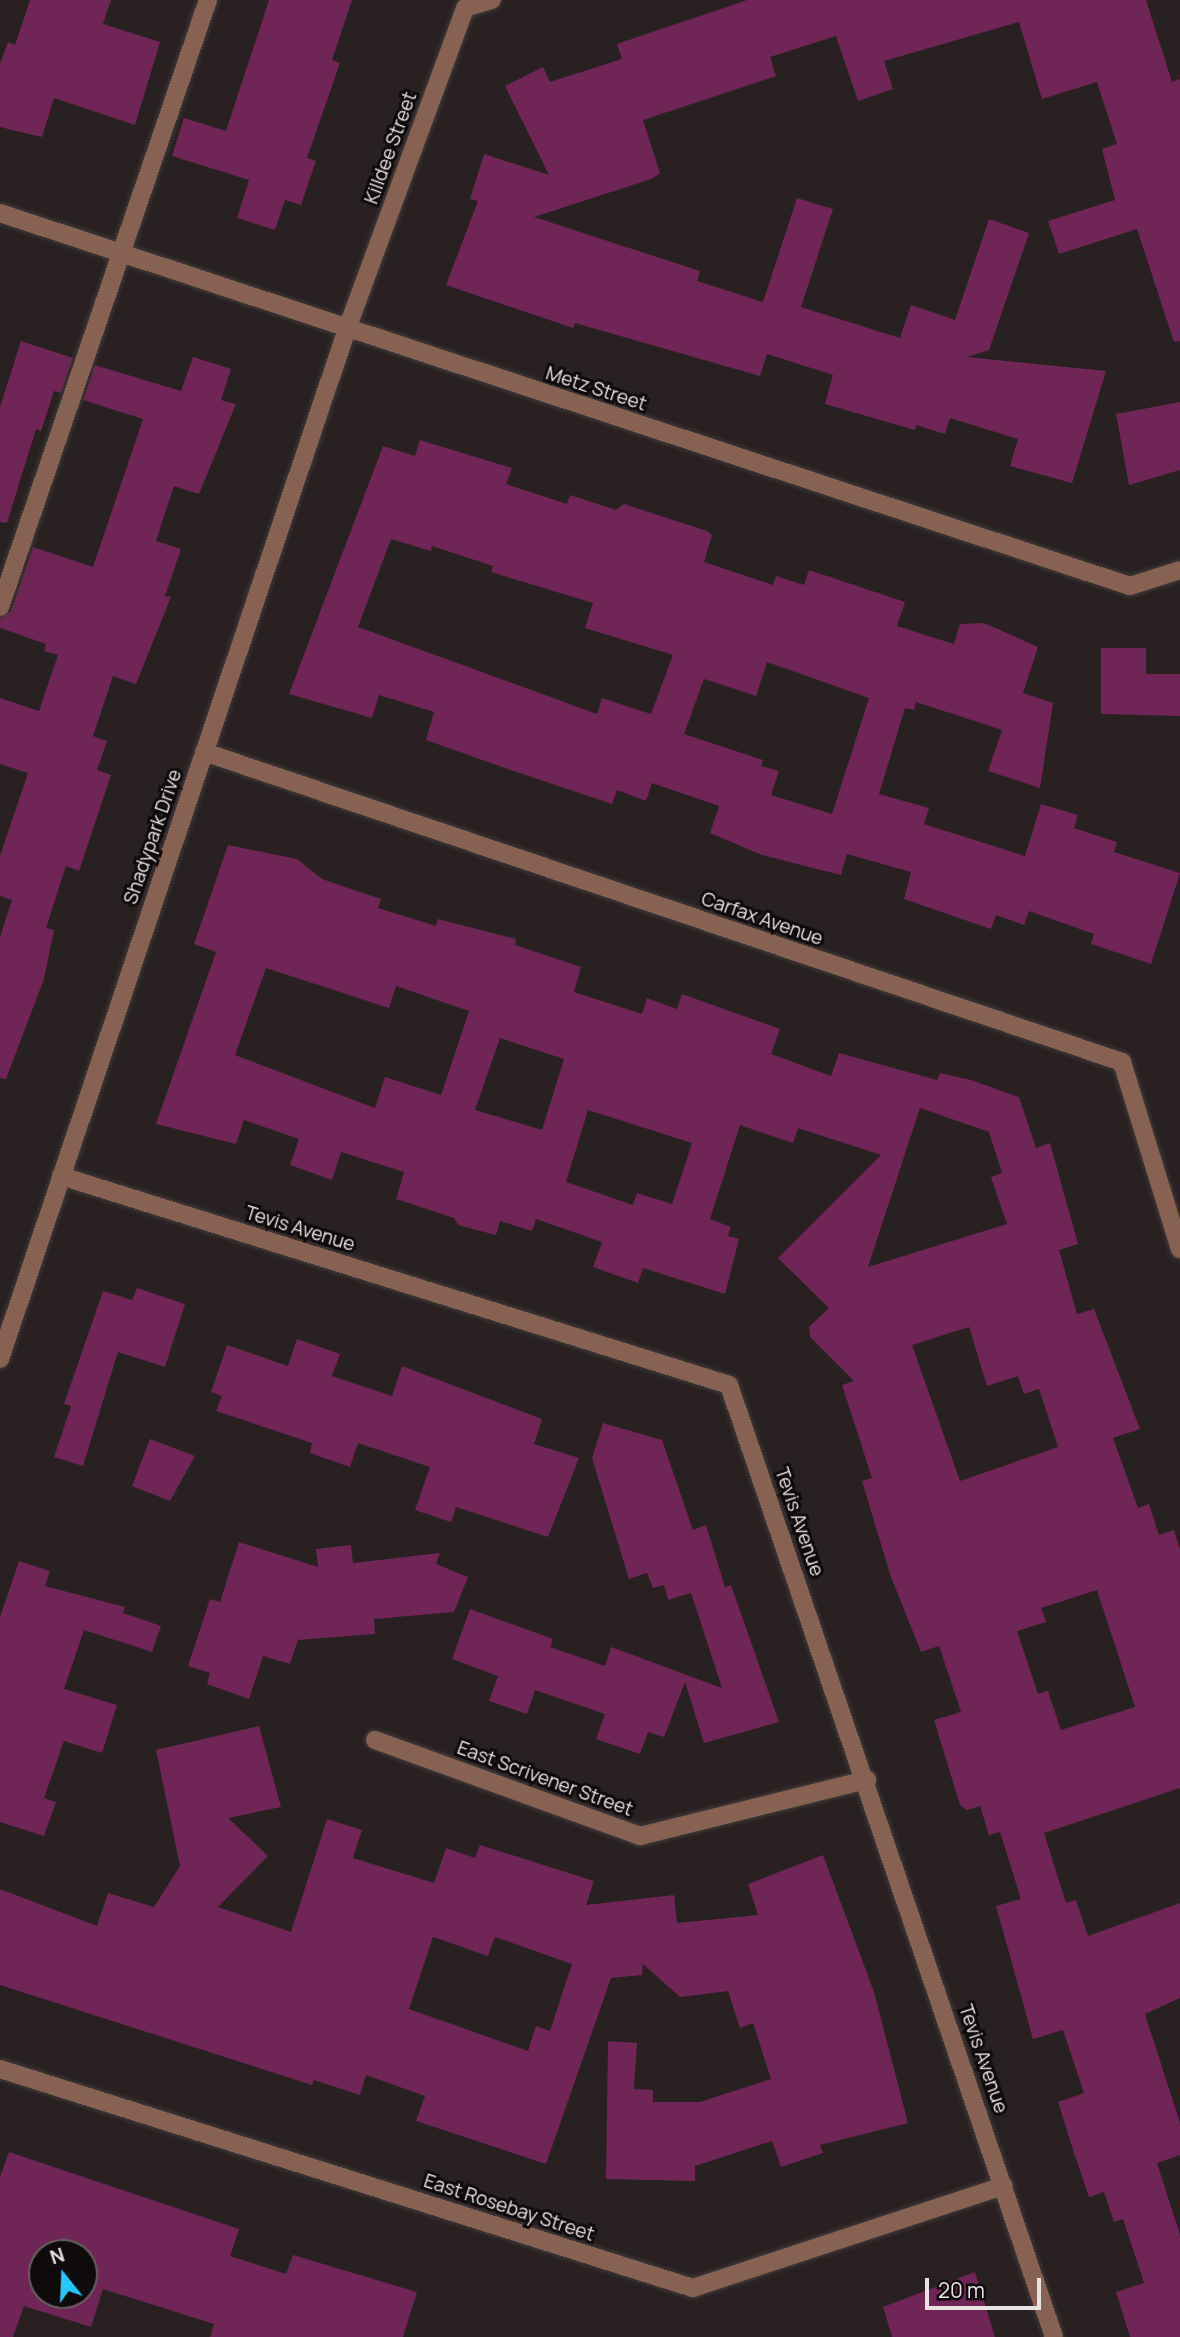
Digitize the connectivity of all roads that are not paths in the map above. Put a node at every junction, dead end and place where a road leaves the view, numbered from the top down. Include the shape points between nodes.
1 (208, 0) edge
2 (492, 0) edge
3 (0, 213) edge
4 (118, 253) junction
5 (347, 329) junction
6 (1180, 570) edge
7 (0, 607) edge
8 (204, 752) junction
9 (61, 1176) junction
10 (1180, 1249) edge
11 (0, 1359) edge
12 (375, 1740) dead end
13 (867, 1780) junction
14 (0, 2070) edge
15 (1004, 2186) junction
16 (1055, 2337) edge

1 - 4 street
2 - 5 street, Killdee Street via 466,8
3 - 4 street, Metz Street
4 - 5 street, Metz Street
4 - 7 street
5 - 6 street, Metz Street via 1130,586
5 - 8 street, Shadypark Drive
8 - 9 street, Shadypark Drive
8 - 10 street, Carfax Avenue via 1122,1062
9 - 11 street, Shadypark Drive
9 - 13 street, Tevis Avenue via 729,1385
12 - 13 street, East Scrivener Street via 640,1836
13 - 15 street, Tevis Avenue
14 - 15 street, East Rosebay Street via 692,2288
15 - 16 street, Tevis Avenue

